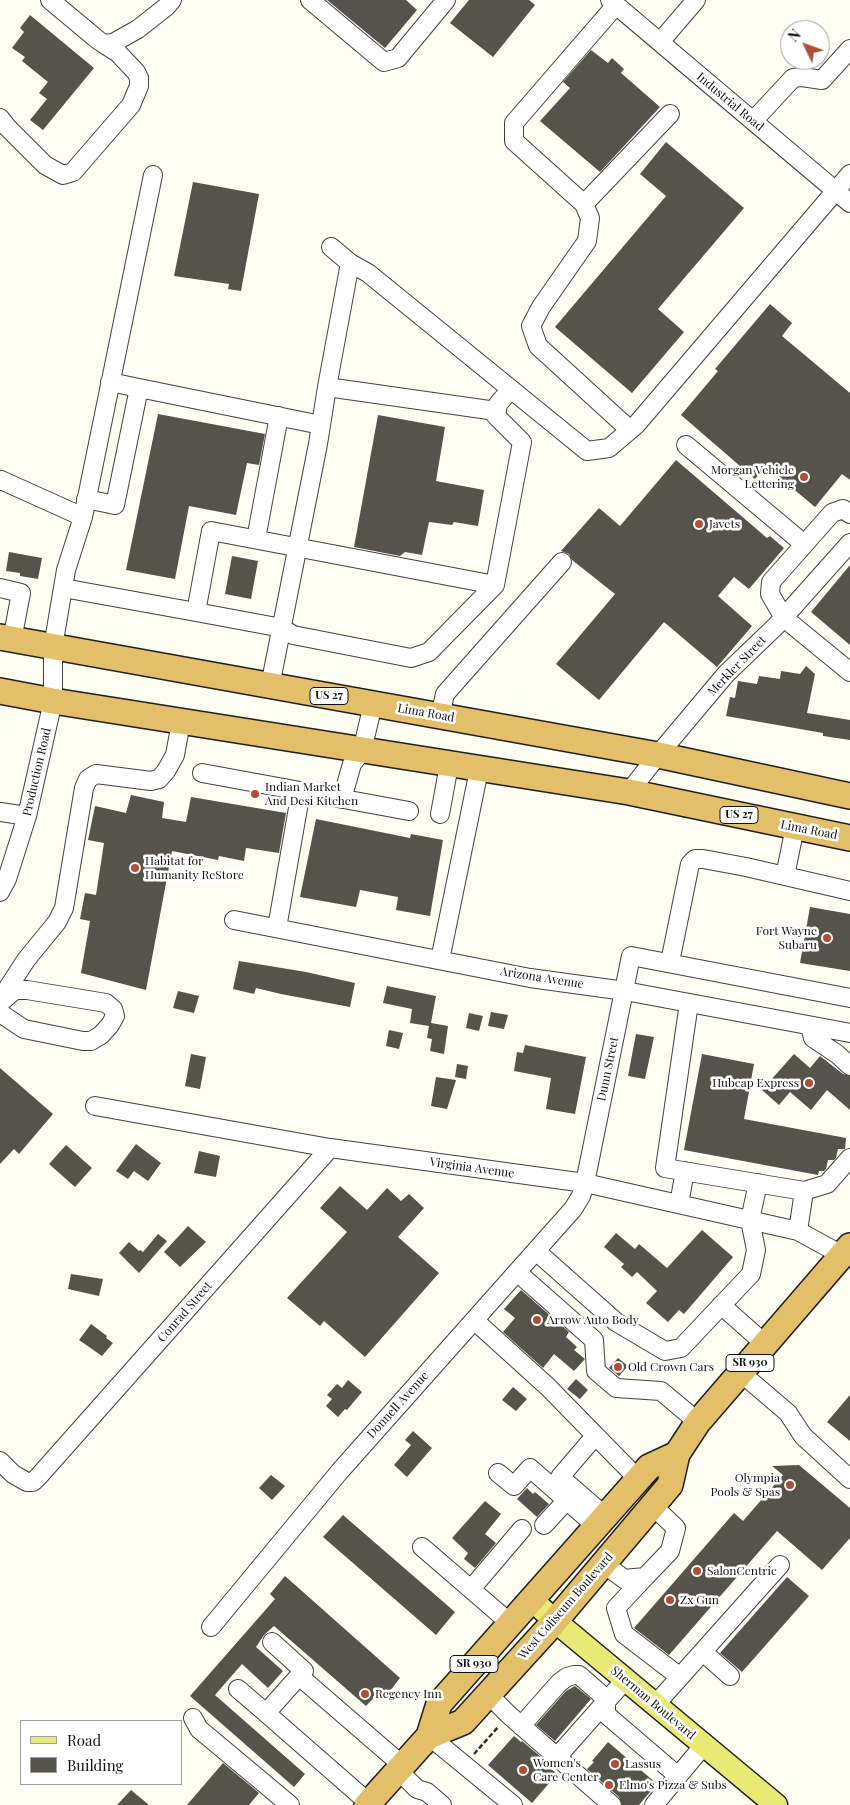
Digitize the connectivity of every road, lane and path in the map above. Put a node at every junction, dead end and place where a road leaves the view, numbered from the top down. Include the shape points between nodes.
1 (50, 0) edge
2 (172, 0) edge
3 (310, 0) edge
4 (446, 0) edge
5 (696, 0) edge
6 (613, 3) edge
7 (660, 42) junction
8 (104, 44) junction
9 (850, 49) edge
10 (670, 114) dead end
11 (0, 118) edge
12 (753, 121) junction
13 (850, 174) edge
14 (153, 175) dead end
15 (836, 192) junction
16 (584, 204) junction
17 (850, 204) edge
18 (330, 247) dead end
19 (350, 263) junction
20 (110, 382) junction
21 (327, 387) junction
22 (139, 388) junction
23 (511, 389) junction
24 (496, 411) junction
25 (279, 416) junction
26 (320, 424) junction
27 (630, 430) junction
28 (686, 445) dead end
29 (0, 481) edge
30 (86, 500) junction
31 (850, 514) edge
32 (83, 517) junction
33 (256, 539) junction
34 (850, 543) edge
35 (804, 544) junction
36 (298, 547) junction
37 (562, 562) dead end
38 (495, 586) junction
39 (0, 588) edge
40 (63, 588) junction
41 (196, 612) junction
42 (784, 618) junction
43 (282, 628) junction
44 (6, 638) edge
45 (53, 647) junction
46 (850, 672) edge
47 (270, 686) junction
48 (0, 691) edge
49 (53, 701) junction
50 (374, 704) junction
51 (440, 716) junction
52 (181, 722) junction
53 (362, 751) junction
54 (658, 755) junction
55 (449, 765) junction
56 (479, 770) junction
57 (202, 773) dead end
58 (301, 791) junction
59 (629, 792) junction
60 (850, 796) edge
61 (342, 799) junction
62 (409, 811) dead end
63 (0, 812) edge
64 (440, 814) dead end
65 (27, 816) junction
66 (795, 827) junction
67 (850, 838) edge
68 (785, 876) junction
69 (850, 891) edge
70 (0, 892) edge
71 (234, 920) dead end
72 (277, 928) junction
73 (440, 960) junction
74 (670, 962) junction
75 (624, 991) junction
76 (850, 998) edge
77 (0, 1002) edge
78 (689, 1003) junction
79 (0, 1013) edge
80 (810, 1026) junction
81 (850, 1028) edge
82 (850, 1066) edge
83 (96, 1106) dead end
84 (330, 1148) junction
85 (850, 1158) edge
86 (685, 1171) junction
87 (585, 1183) junction
88 (758, 1183) junction
89 (804, 1191) junction
90 (679, 1204) junction
91 (750, 1220) junction
92 (798, 1231) junction
93 (846, 1250) edge
94 (536, 1251) junction
95 (517, 1272) junction
96 (721, 1305) junction
97 (474, 1320) junction
98 (765, 1344) junction
99 (741, 1373) junction
100 (698, 1422) junction
101 (595, 1436) junction
102 (677, 1454) junction
103 (0, 1461) edge
104 (498, 1473) dead end
105 (638, 1479) junction
106 (850, 1479) edge
107 (567, 1500) junction
108 (652, 1506) junction
109 (600, 1521) junction
110 (544, 1525) dead end
111 (522, 1529) dead end
112 (422, 1547) dead end
113 (603, 1564) junction
114 (780, 1565) dead end
115 (645, 1577) junction
116 (471, 1588) junction
117 (531, 1599) junction
118 (555, 1622) junction
119 (510, 1623) junction
120 (211, 1627) dead end
121 (272, 1642) dead end
122 (703, 1652) junction
123 (299, 1676) junction
124 (730, 1676) dead end
125 (680, 1677) junction
126 (626, 1679) junction
127 (238, 1689) dead end
128 (489, 1695) junction
129 (606, 1701) junction
130 (655, 1705) junction
131 (266, 1713) junction
132 (193, 1718) dead end
133 (500, 1725) dead end
134 (521, 1726) junction
135 (429, 1736) junction
136 (704, 1746) junction
137 (562, 1762) junction
138 (465, 1764) junction
139 (400, 1768) junction
140 (678, 1776) junction
141 (418, 1797) edge
142 (283, 1803) edge
143 (368, 1804) edge
144 (442, 1805) edge
145 (513, 1805) edge
146 (612, 1805) edge
147 (654, 1805) edge
148 (776, 1805) edge

1 - 8 street
2 - 8 street via 138,29 114,43
3 - 4 street via 384,62 398,58
5 - 7 street
6 - 7 street, Industrial Road
6 - 16 street via 514,122 514,141
7 - 12 street, Industrial Road
8 - 11 street via 118,52 136,72 139,86 131,105 73,172 63,175 44,165
9 - 12 street via 822,80 793,78
10 - 16 street
12 - 15 street, Industrial Road
13 - 15 street
14 - 20 street, Production Road
15 - 17 street, Industrial Road
15 - 27 street
16 - 27 street via 590,218 587,241 531,326 538,346
18 - 19 street
19 - 21 street
19 - 23 street via 368,273
20 - 22 street
20 - 30 street, Production Road
21 - 24 street
21 - 26 street
22 - 25 street
22 - 30 street via 115,505
23 - 24 street
23 - 27 street via 587,451 609,448
24 - 38 street via 496,416 522,442
25 - 26 street
25 - 33 street
26 - 36 street
28 - 35 street
29 - 32 street
30 - 32 street, Production Road
31 - 35 street via 843,509 832,513
32 - 40 street, Production Road
33 - 36 street
33 - 41 street via 211,531
34 - 42 street, Merkler Street
35 - 42 street via 771,582 770,594
36 - 38 street
36 - 43 street
37 - 51 street via 445,694
38 - 43 street via 429,652 411,658 293,635
39 - 44 street via 21,593
40 - 41 street
40 - 45 street, Production Road
41 - 43 street
42 - 46 street
42 - 54 street, Merkler Street via 726,674
43 - 47 street
44 - 45 highway, Lima Road / US 27
45 - 47 highway, Lima Road / US 27
45 - 49 street, Production Road
47 - 50 highway, Lima Road / US 27
48 - 49 highway, Lima Road / US 27
49 - 52 highway, Lima Road / US 27
49 - 65 street, Production Road
50 - 51 highway, Lima Road / US 27
50 - 53 street
51 - 54 highway, Lima Road / US 27
52 - 53 highway, Lima Road / US 27
52 - 77 street via 174,755 159,779 151,781 96,774 88,779 64,908
53 - 55 highway, Lima Road / US 27
53 - 61 street via 352,764
54 - 59 street, Merkler Street
54 - 60 highway, Lima Road / US 27
55 - 56 highway, Lima Road / US 27
55 - 64 street
56 - 59 highway, Lima Road / US 27
56 - 73 street
57 - 58 street
58 - 61 street
58 - 72 street
59 - 66 highway, Lima Road / US 27
61 - 62 street
63 - 65 street
65 - 70 street, Production Road
66 - 67 highway, Lima Road / US 27
66 - 68 street
68 - 69 street
68 - 74 street via 695,859 690,864
71 - 72 street, Arizona Avenue
72 - 73 street, Arizona Avenue
73 - 75 street, Arizona Avenue via 530,978
74 - 75 street, Dunn Street via 631,956
74 - 76 street
75 - 78 street, Arizona Avenue
75 - 87 street, Dunn Street
77 - 79 street via 15,990 27,990 106,1003 113,1009 114,1016 101,1035 91,1041 83,1041 24,1029
78 - 80 street, Arizona Avenue
78 - 86 street via 665,1168
80 - 81 street, Arizona Avenue
80 - 82 street via 813,1038
83 - 84 street, Virginia Avenue
84 - 87 street, Virginia Avenue
84 - 103 street, Conrad Street via 40,1476 33,1482 27,1482
85 - 89 street via 827,1184
86 - 88 street
86 - 90 street
87 - 90 street, Virginia Avenue
87 - 94 street, Donnell Avenue via 574,1209
88 - 89 street
88 - 91 street
89 - 92 street
90 - 91 street, Virginia Avenue
91 - 92 street, Virginia Avenue
91 - 96 street via 756,1250 751,1274
92 - 93 street, Virginia Avenue
93 - 98 highway, West Coliseum Boulevard / SR 930
94 - 95 street, Donnell Avenue
94 - 96 street via 616,1322 665,1352 681,1348
95 - 97 street, Donnell Avenue
95 - 100 street via 594,1340 596,1371 616,1388 661,1391
96 - 98 street
97 - 101 street via 548,1387
97 - 120 street, Donnell Avenue via 340,1471
98 - 99 highway, West Coliseum Boulevard / SR 930
99 - 100 highway, West Coliseum Boulevard / SR 930
99 - 106 street via 788,1413 803,1436
100 - 102 highway, West Coliseum Boulevard / SR 930
101 - 105 street
101 - 109 street via 560,1477
102 - 105 highway, West Coliseum Boulevard / SR 930 via 648,1467
102 - 108 highway, West Coliseum Boulevard / SR 930 via 670,1485
104 - 107 street via 514,1486 530,1468
105 - 109 highway, West Coliseum Boulevard / SR 930
107 - 109 street
107 - 110 street
108 - 113 highway, West Coliseum Boulevard / SR 930
108 - 115 street via 676,1528 670,1551
109 - 117 highway, West Coliseum Boulevard / SR 930
111 - 116 street
112 - 116 street
113 - 115 street via 624,1579
113 - 118 highway, West Coliseum Boulevard / SR 930
114 - 122 street
115 - 125 street via 616,1608 624,1634
116 - 119 street
117 - 118 main road, Sherman Boulevard
117 - 119 highway, West Coliseum Boulevard / SR 930
118 - 126 main road, Sherman Boulevard
118 - 128 highway, West Coliseum Boulevard / SR 930
119 - 135 highway, West Coliseum Boulevard / SR 930 via 439,1704
121 - 123 street via 304,1671
122 - 124 street
122 - 125 street
123 - 131 street
123 - 139 street
125 - 130 street
126 - 129 street
126 - 130 main road, Sherman Boulevard
127 - 131 street
128 - 134 street
128 - 135 highway, West Coliseum Boulevard / SR 930 via 463,1722
129 - 134 street via 574,1675 559,1684
129 - 137 street
129 - 140 street via 608,1716
130 - 136 main road, Sherman Boulevard
131 - 143 street
132 - 142 street via 199,1729
133 - 138 path
134 - 137 street
135 - 138 street
135 - 139 highway, West Coliseum Boulevard / SR 930
136 - 140 street
136 - 148 main road, Sherman Boulevard
137 - 146 street
138 - 145 street
139 - 141 street
139 - 143 highway, West Coliseum Boulevard / SR 930
140 - 147 street
141 - 144 street via 426,1792

